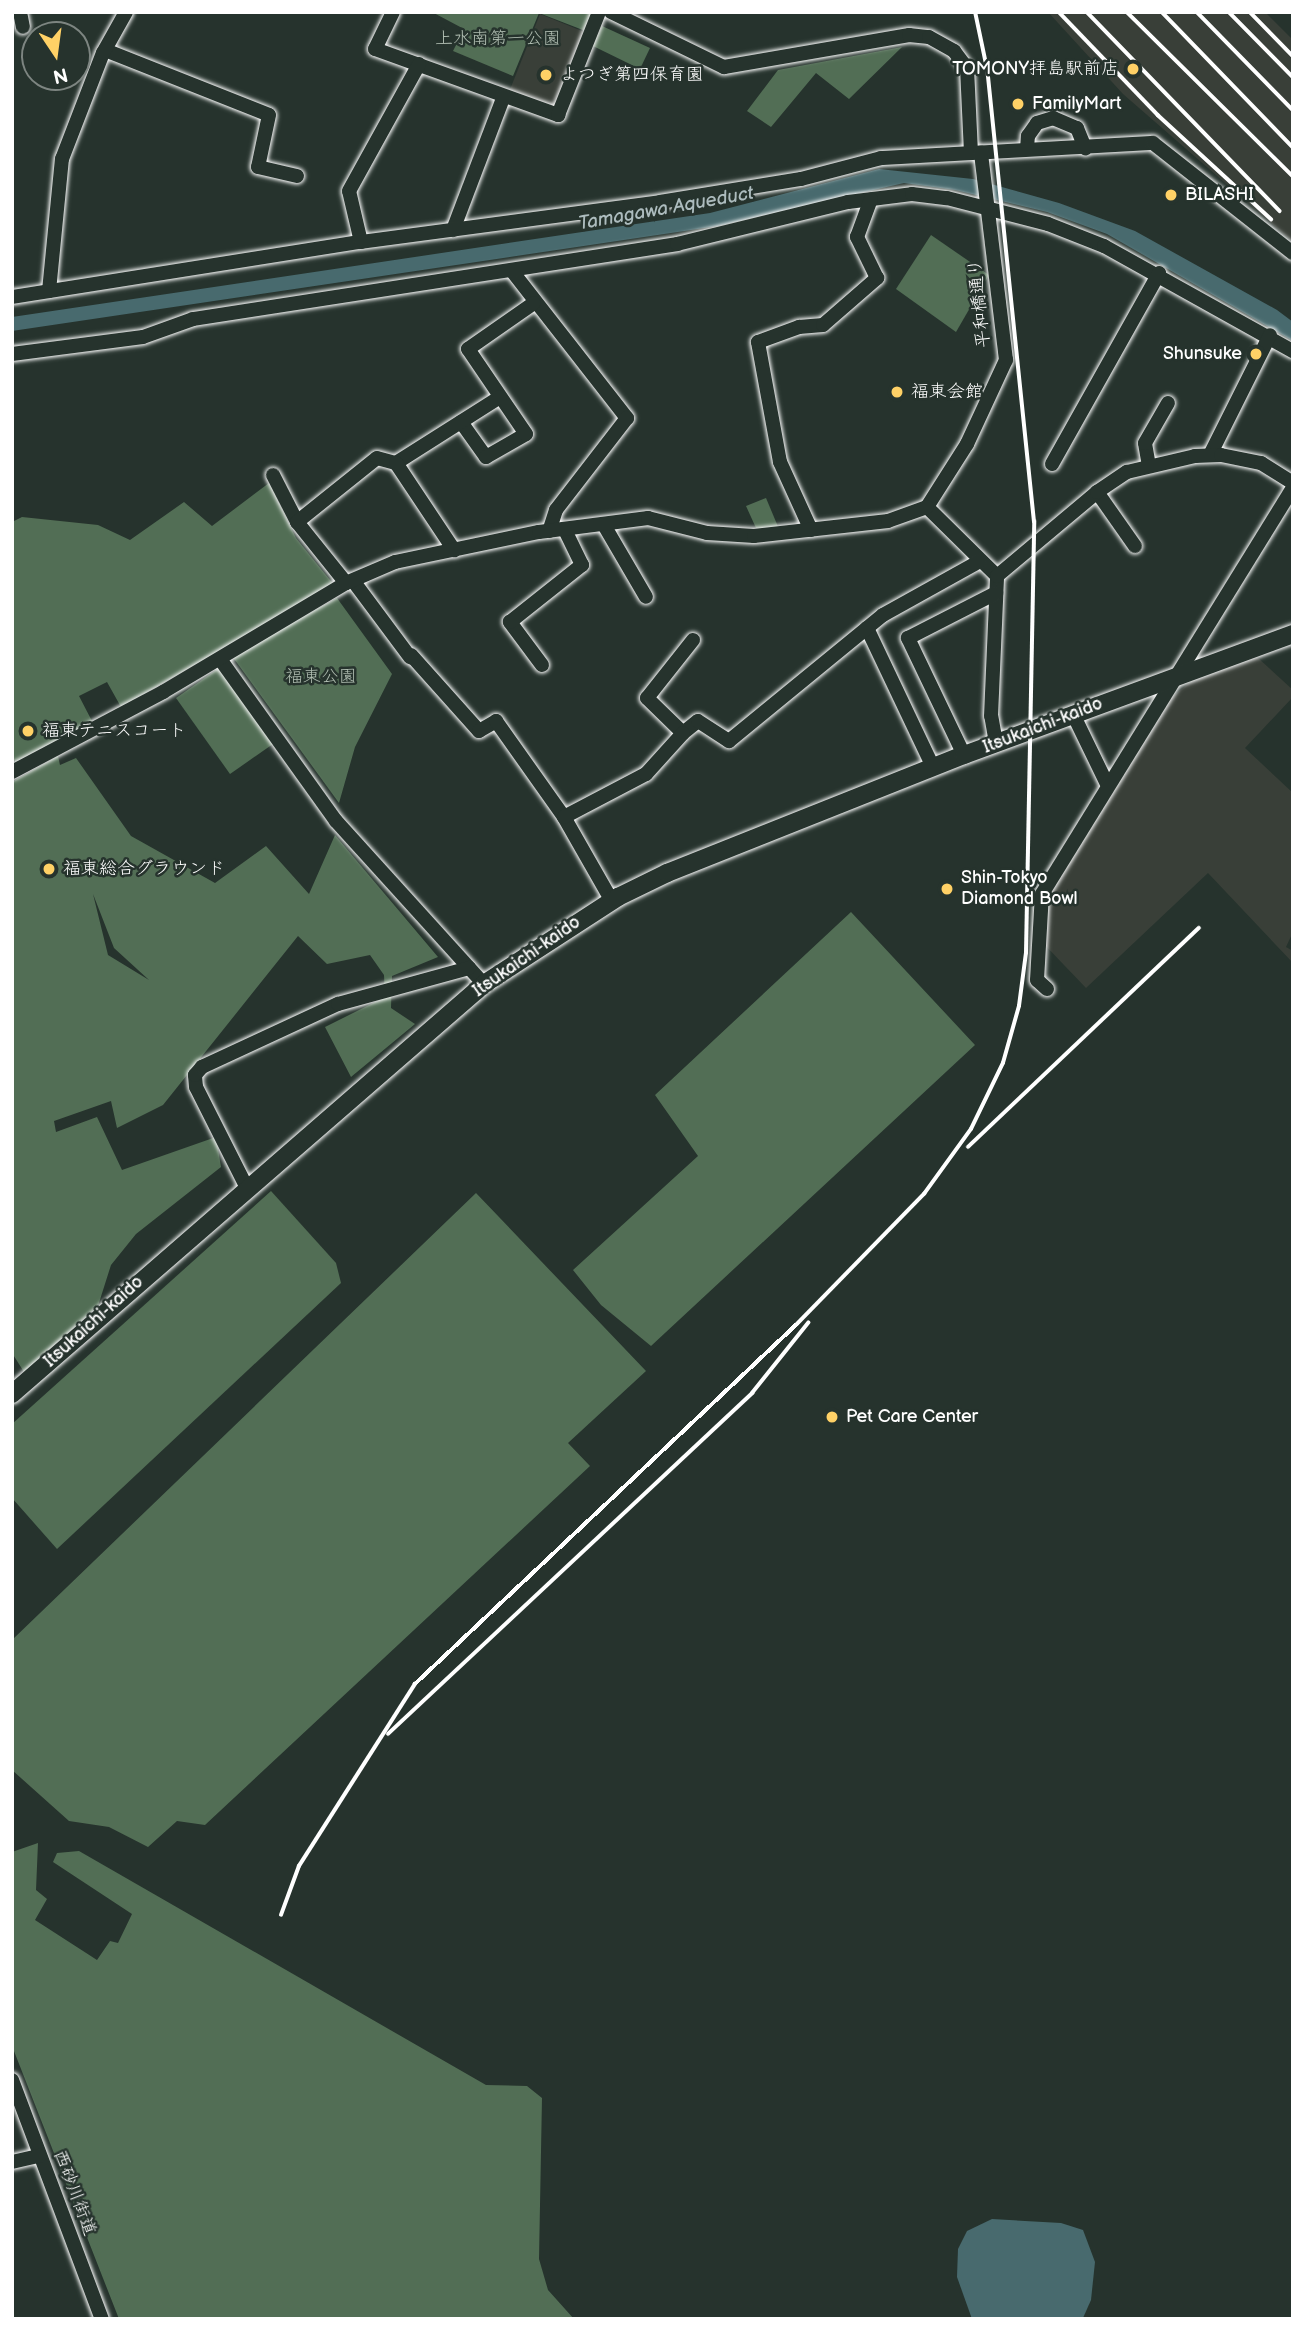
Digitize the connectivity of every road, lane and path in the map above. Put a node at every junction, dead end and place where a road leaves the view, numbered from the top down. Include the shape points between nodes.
1 (126, 12) edge
2 (393, 12) edge
3 (599, 12) edge
4 (611, 12) edge
5 (105, 50) junction
6 (419, 64) junction
7 (504, 96) junction
8 (1085, 148) junction
9 (1027, 149) junction
10 (976, 152) junction
11 (297, 176) dead end
12 (871, 199) junction
13 (987, 206) junction
14 (453, 230) junction
15 (361, 242) junction
16 (1293, 253) edge
17 (512, 271) junction
18 (1159, 272) junction
19 (49, 291) junction
20 (12, 297) edge
21 (534, 303) junction
22 (1270, 335) junction
23 (1293, 351) edge
24 (12, 354) edge
25 (500, 397) junction
26 (1168, 403) dead end
27 (461, 422) junction
28 (1210, 455) junction
29 (396, 463) junction
30 (1052, 464) dead end
31 (1149, 466) junction
32 (273, 475) dead end
33 (1293, 486) edge
34 (1097, 492) junction
35 (927, 507) junction
36 (297, 522) junction
37 (604, 525) junction
38 (811, 530) junction
39 (549, 531) junction
40 (566, 531) junction
41 (1135, 546) dead end
42 (454, 550) junction
43 (980, 561) junction
44 (997, 576) junction
45 (350, 583) junction
46 (996, 593) junction
47 (646, 597) dead end
48 (867, 628) junction
49 (1291, 635) edge
50 (693, 640) dead end
51 (220, 659) junction
52 (542, 665) dead end
53 (1175, 674) junction
54 (1074, 716) junction
55 (683, 733) junction
56 (996, 743) junction
57 (964, 755) junction
58 (933, 767) junction
59 (13, 770) edge
60 (1107, 784) junction
61 (564, 817) junction
62 (612, 901) junction
63 (469, 968) junction
64 (484, 984) junction
65 (1046, 989) dead end
66 (246, 1186) junction
67 (12, 1394) edge
68 (12, 2080) edge
69 (39, 2155) junction
70 (12, 2162) edge
71 (102, 2319) edge

1 - 5 street
2 - 6 street via 374,49
3 - 7 street via 558,115
4 - 10 street, 平和橋通り via 724,67 909,35 929,37 954,51 967,68
5 - 11 street via 269,114 258,167
5 - 19 street via 62,159
6 - 7 street
6 - 15 street via 349,191
7 - 14 street
8 - 9 street
8 - 9 street via 1069,121 1053,118 1037,123 1028,136
8 - 16 street via 1153,143
9 - 10 street
10 - 13 street, 平和橋通り via 984,169
10 - 14 street via 881,158 801,179
12 - 13 street via 925,194
12 - 17 street via 677,244
12 - 38 street via 857,237 877,278 823,325 799,327 758,342 780,462
13 - 18 street via 1048,224
13 - 35 street, 平和橋通り via 1006,360 967,444
14 - 15 street
15 - 19 street
17 - 21 street
17 - 24 street via 193,319 143,337
18 - 22 street
18 - 30 street
19 - 20 street
21 - 25 street via 468,349
21 - 39 street via 627,418 556,510
22 - 23 street
22 - 28 street
25 - 27 street
25 - 27 street via 526,434 486,457
26 - 31 street via 1145,443
27 - 29 street
28 - 31 street
28 - 33 street via 1261,463
29 - 36 street via 377,458
29 - 42 street
31 - 34 street via 1127,472
32 - 36 street
33 - 53 street
34 - 41 street
34 - 44 street
35 - 38 street via 888,521
35 - 43 street
36 - 45 street
37 - 38 street via 648,518 707,533 754,536
37 - 40 street
37 - 47 street
39 - 40 street
39 - 42 street
40 - 52 street via 582,565 510,622
42 - 45 street via 396,562
43 - 44 street
43 - 48 street
44 - 46 street
45 - 51 street
45 - 61 street via 479,731 496,721
46 - 56 street via 991,716
46 - 57 street via 908,638
48 - 55 street via 729,741 698,721
48 - 58 street
49 - 53 main road, Itsukaichi-kaido
50 - 55 street via 647,698
51 - 59 street
51 - 63 street via 336,821
53 - 54 main road, Itsukaichi-kaido
53 - 60 street
54 - 56 main road, Itsukaichi-kaido
54 - 60 street
55 - 61 street via 646,774
56 - 57 main road, Itsukaichi-kaido
57 - 58 main road, Itsukaichi-kaido
58 - 62 main road, Itsukaichi-kaido via 667,873
60 - 65 street via 1042,894 1037,980
61 - 62 street
62 - 64 main road, Itsukaichi-kaido
63 - 64 street
63 - 66 street via 338,1004 202,1067 195,1075 196,1087
64 - 66 main road, Itsukaichi-kaido
66 - 67 main road, Itsukaichi-kaido
68 - 69 street, 西砂川街道
69 - 70 street
69 - 71 street, 西砂川街道

